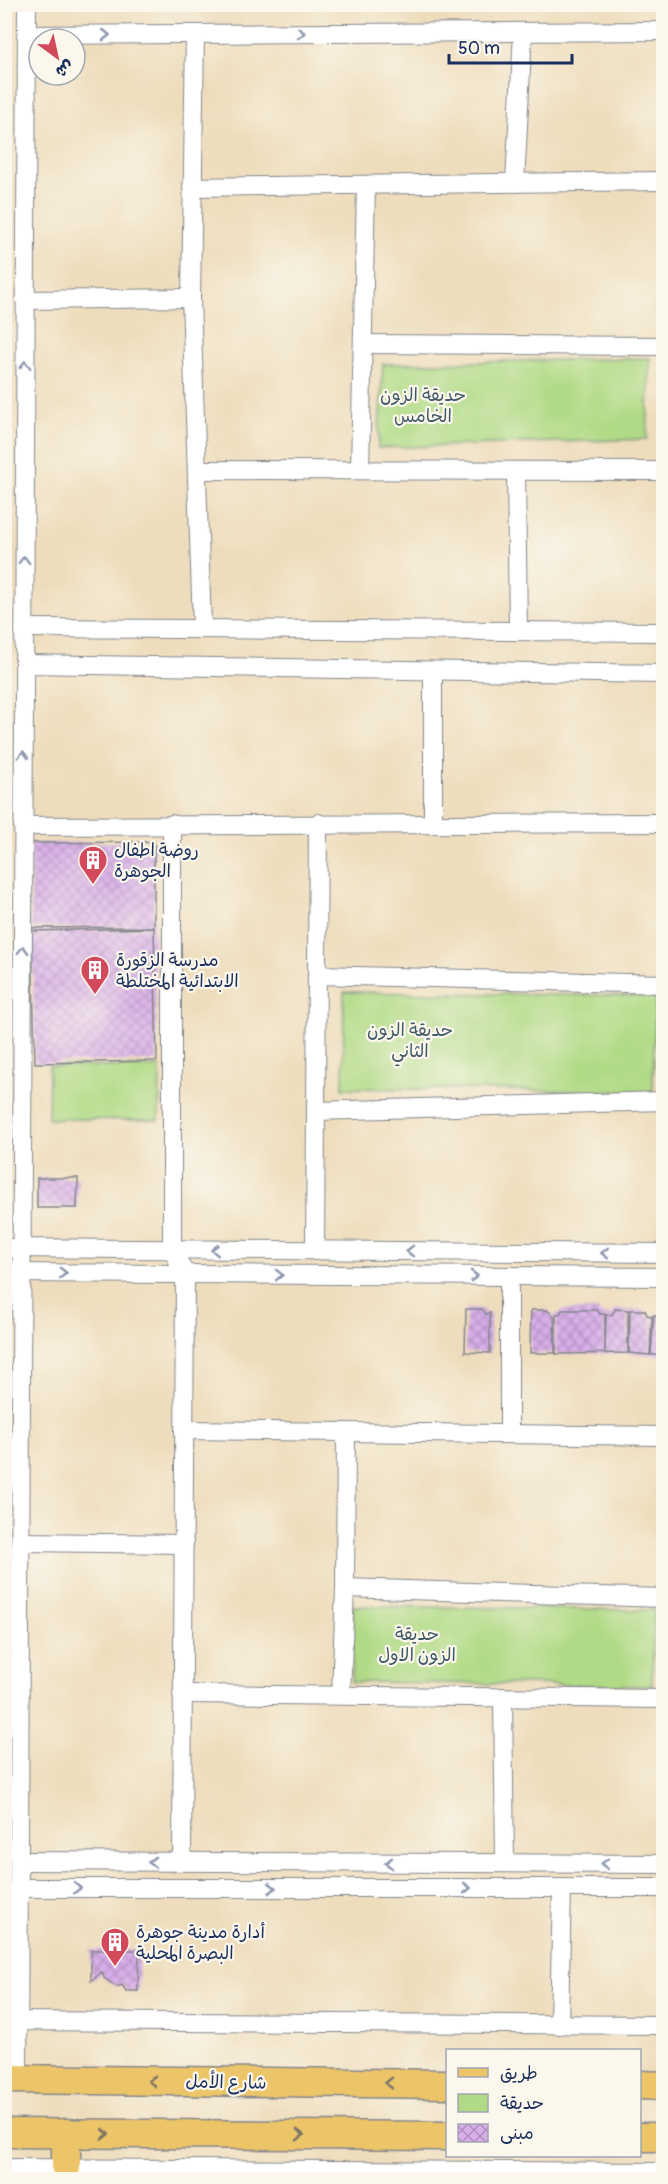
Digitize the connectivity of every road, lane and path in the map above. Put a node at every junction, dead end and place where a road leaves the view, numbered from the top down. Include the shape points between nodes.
1 (27, 4) edge
2 (663, 31) edge
3 (523, 32) junction
4 (195, 34) junction
5 (26, 35) junction
6 (663, 181) edge
7 (515, 183) junction
8 (366, 185) junction
9 (192, 187) junction
10 (191, 298) junction
11 (25, 300) junction
12 (363, 344) junction
13 (663, 346) edge
14 (198, 470) junction
15 (360, 470) junction
16 (516, 471) junction
17 (663, 471) edge
18 (202, 627) junction
19 (24, 628) junction
20 (518, 631) junction
21 (663, 632) edge
22 (24, 664) junction
23 (433, 671) junction
24 (663, 674) edge
25 (318, 823) junction
26 (434, 823) junction
27 (663, 823) edge
28 (172, 824) junction
29 (23, 826) junction
30 (317, 975) junction
31 (663, 984) edge
32 (663, 1101) edge
33 (316, 1111) junction
34 (13, 1248) edge
35 (172, 1249) junction
36 (315, 1251) junction
37 (663, 1253) edge
38 (13, 1273) edge
39 (185, 1274) junction
40 (509, 1276) junction
41 (663, 1277) edge
42 (184, 1430) junction
43 (346, 1432) junction
44 (509, 1434) junction
45 (663, 1436) edge
46 (20, 1542) junction
47 (184, 1544) junction
48 (345, 1588) junction
49 (663, 1598) edge
50 (182, 1694) junction
51 (341, 1695) junction
52 (503, 1697) junction
53 (663, 1699) edge
54 (19, 1861) junction
55 (182, 1862) junction
56 (505, 1863) junction
57 (663, 1864) edge
58 (19, 1888) junction
59 (562, 1888) junction
60 (663, 1888) edge
61 (11, 2021) edge
62 (559, 2025) junction
63 (663, 2025) edge
64 (11, 2079) edge
65 (446, 2084) edge
66 (641, 2085) edge
67 (663, 2086) edge
68 (4, 2133) edge
69 (66, 2133) junction
70 (446, 2136) edge
71 (641, 2137) edge
72 (663, 2137) edge
73 (66, 2168) junction
74 (9, 2172) edge
75 (663, 2172) edge
76 (145, 2174) edge
77 (280, 2175) edge
78 (402, 2175) edge
79 (605, 2176) edge

1 - 5 street
2 - 3 street
4 -> 3 street
3 - 7 street
5 -> 4 street
4 - 9 street
5 - 11 street
6 - 7 street
7 - 8 street
8 - 9 street
8 - 12 street
9 - 10 street
10 - 11 street
10 - 14 street
19 -> 11 street
12 - 13 street
12 - 15 street
14 - 15 street
14 - 18 street
15 - 16 street
16 - 17 street
16 - 20 street
18 - 19 street
18 - 20 street
19 - 22 street
20 - 21 street
22 - 23 street
29 -> 22 street
23 - 24 street
23 - 26 street
25 - 26 street
25 - 28 street
25 - 30 street
26 - 27 street
28 - 29 street
28 - 35 street
34 -> 29 street
30 - 31 street
30 - 33 street
32 - 33 street
33 - 36 street
34 - 35 street
34 - 38 street
36 -> 35 street
35 - 39 street
37 -> 36 street
38 -> 39 street
38 - 46 street
39 -> 40 street
39 - 42 street
40 - 41 street
40 - 44 street
42 - 43 street
42 - 47 street
43 - 44 street
43 - 48 street
44 - 45 street
46 - 47 street
46 - 54 street
47 - 50 street
48 - 49 street
48 - 51 street
50 - 51 street
50 - 55 street
51 - 52 street
52 - 53 street
52 - 56 street
55 -> 54 street
54 - 58 street
56 -> 55 street
57 -> 56 street
58 -> 59 street
58 - 61 street
59 - 60 street
59 - 62 street
61 - 62 street
61 - 64 street
62 - 63 street
65 -> 64 main road, شارع الأمل
66 - 67 main road
68 - 69 main road
69 -> 70 main road
69 - 73 main road
71 - 72 main road
73 - 74 street
73 - 76 street
75 - 79 street
76 - 77 street
77 - 78 street
78 - 79 street

